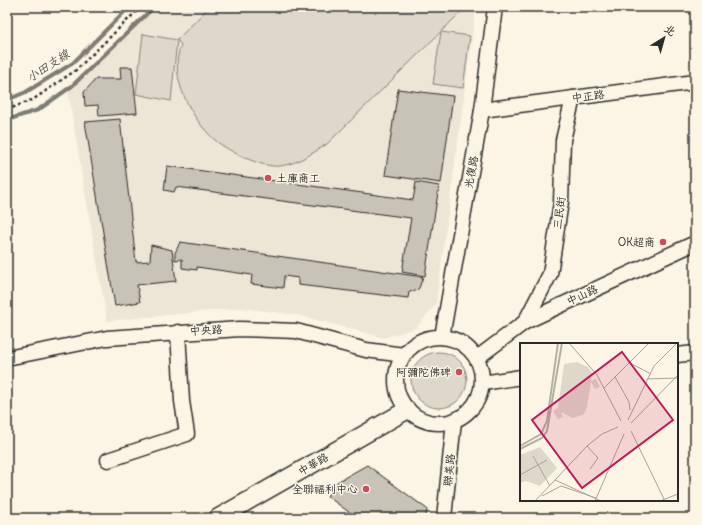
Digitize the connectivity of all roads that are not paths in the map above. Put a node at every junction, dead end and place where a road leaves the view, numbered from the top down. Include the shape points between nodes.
1 (495, 7) edge
2 (695, 82) edge
3 (573, 98) junction
4 (482, 110) junction
5 (695, 243) edge
6 (525, 322) junction
7 (178, 332) junction
8 (442, 337) junction
9 (695, 353) edge
10 (404, 355) junction
11 (678, 356) edge
12 (7, 358) edge
13 (477, 358) junction
14 (520, 377) edge
15 (483, 383) junction
16 (407, 410) junction
17 (454, 421) junction
18 (108, 460) dead end
19 (218, 518) edge
20 (444, 518) edge

1 - 4 street, 光復路
2 - 3 street, 中正路
3 - 4 street, 中正路
3 - 6 street, 三民街 via 563,140 561,202 550,274
4 - 8 street, 光復路
5 - 6 street, 中山路
6 - 13 street, 中山路
7 - 10 street, 中央路 via 240,328 296,331 366,350
7 - 12 street, 中央路 via 108,338
7 - 18 street via 182,401 187,434
8 - 10 street via 427,338 414,344
8 - 13 street via 456,340
9 - 11 street
10 - 16 street via 397,368 396,383 399,398
13 - 15 street via 482,370
14 - 15 street
15 - 17 street via 474,406
16 - 17 street via 417,418 429,422 441,424
16 - 19 main road, 中華路
17 - 20 street, 聯美路

